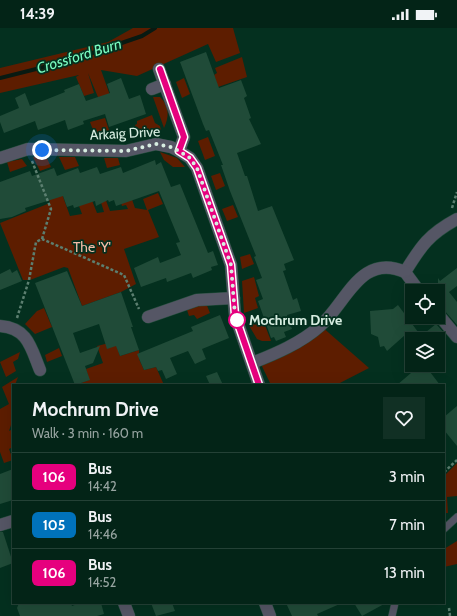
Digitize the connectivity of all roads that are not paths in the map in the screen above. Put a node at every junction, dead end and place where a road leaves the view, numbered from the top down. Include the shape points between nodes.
1 (160, 69) dead end
2 (164, 84) junction
3 (152, 89) dead end
4 (179, 151) junction
5 (0, 158) edge
6 (457, 219) edge
7 (405, 272) junction
8 (414, 284) edge
9 (234, 298) junction
10 (148, 316) road end
11 (445, 322) edge
12 (0, 326) edge
13 (457, 337) edge
14 (252, 363) junction
15 (40, 370) dead end
16 (259, 384) edge
17 (457, 518) edge
18 (12, 521) edge
19 (0, 525) edge
20 (445, 528) edge
21 (124, 604) edge
22 (265, 604) edge
23 (395, 604) edge
24 (129, 616) edge
25 (270, 616) edge
26 (392, 616) edge

1 - 2 street
2 - 3 street
2 - 4 street via 184,137
4 - 5 street, Arkaig Drive via 156,144 126,151 28,149
4 - 9 street via 190,158 197,168 231,265
6 - 7 street via 434,232 426,240
7 - 8 street
7 - 14 street via 390,268 372,270 356,282 320,326 290,346
9 - 10 street via 197,300
9 - 14 street via 235,315
11 - 13 street
12 - 15 street via 14,328 28,339
14 - 16 street
17 - 20 lane
18 - 19 street
21 - 24 street
22 - 25 street
23 - 26 lane

